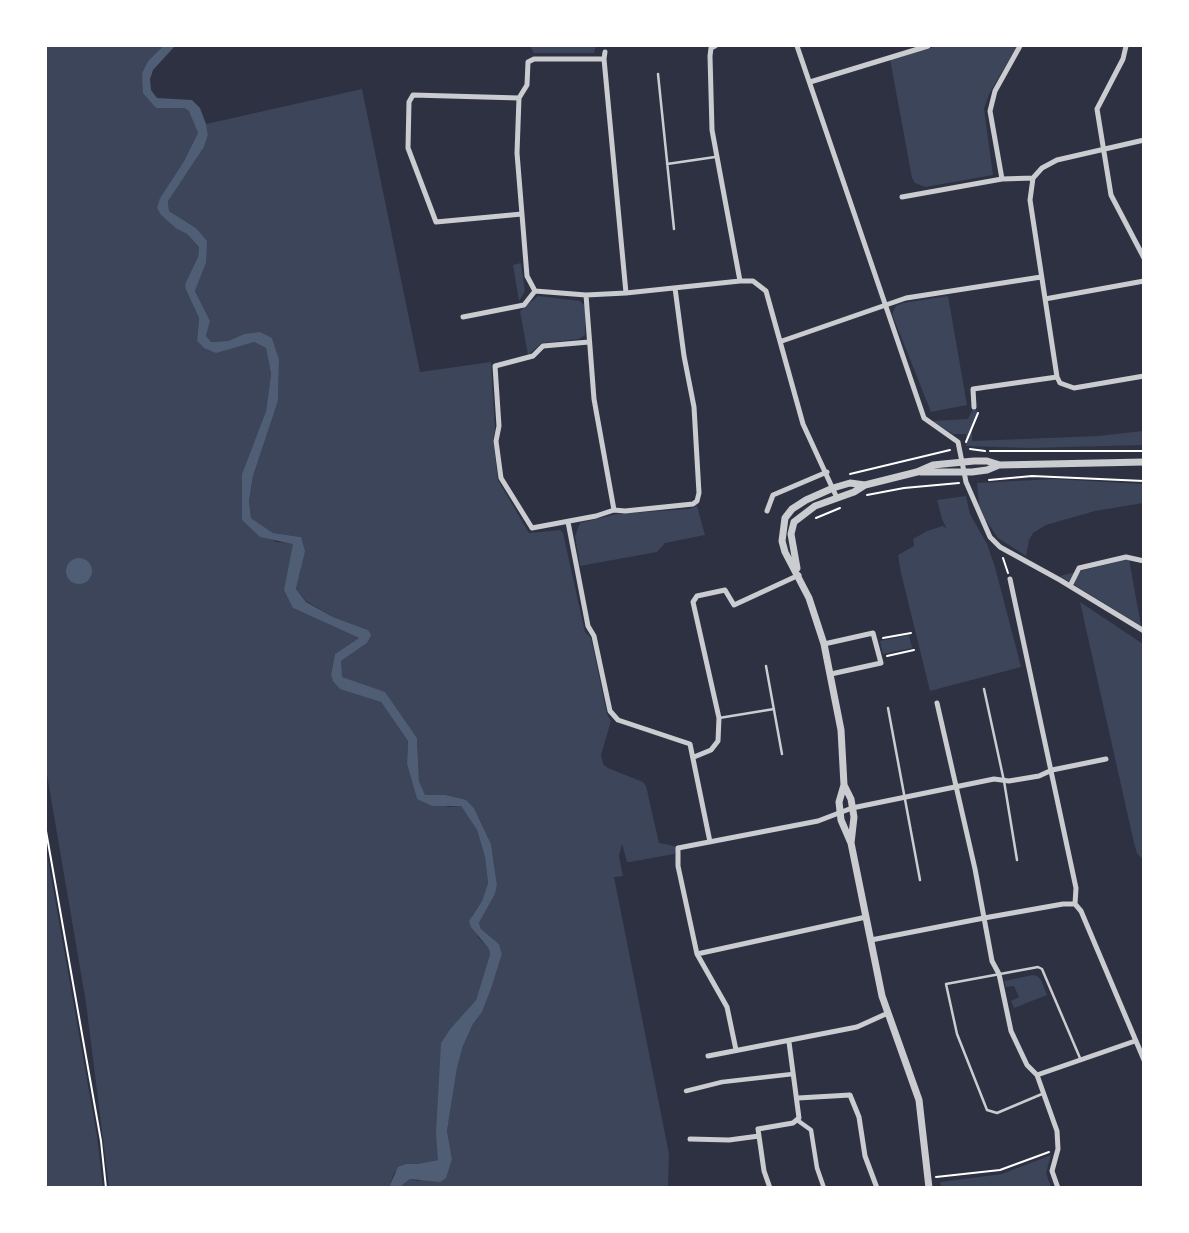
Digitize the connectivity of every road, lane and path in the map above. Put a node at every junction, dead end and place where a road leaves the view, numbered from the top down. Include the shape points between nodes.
1 (712, 46) edge
2 (797, 46) edge
3 (928, 46) edge
4 (1020, 46) edge
5 (1126, 46) edge
6 (605, 52) dead end
7 (604, 60) junction
8 (658, 74) dead end
9 (810, 82) junction
10 (519, 98) junction
11 (1143, 141) edge
12 (1102, 150) junction
13 (716, 157) junction
14 (667, 164) junction
15 (1033, 178) junction
16 (1002, 179) junction
17 (902, 197) dead end
18 (522, 214) junction
19 (674, 229) dead end
20 (1143, 258) edge
21 (1041, 277) junction
22 (740, 281) junction
23 (1143, 281) edge
24 (675, 288) junction
25 (535, 291) junction
26 (626, 293) junction
27 (586, 295) junction
28 (1045, 299) junction
29 (884, 305) junction
30 (463, 317) dead end
31 (782, 341) junction
32 (589, 342) junction
33 (1143, 376) edge
34 (1057, 377) junction
35 (974, 407) joint
36 (961, 448) junction
37 (961, 462) junction
38 (1143, 462) edge
39 (1000, 465) junction
40 (827, 472) junction
41 (917, 472) junction
42 (963, 472) junction
43 (1143, 481) edge
44 (966, 482) junction
45 (864, 485) junction
46 (833, 488) junction
47 (866, 496) dead end
48 (837, 498) junction
49 (842, 507) dead end
50 (614, 510) junction
51 (767, 511) dead end
52 (812, 519) dead end
53 (568, 522) junction
54 (1000, 547) junction
55 (1143, 561) edge
56 (799, 575) junction
57 (1010, 579) joint
58 (1070, 586) junction
59 (1143, 631) edge
60 (911, 634) dead end
61 (875, 640) junction
62 (824, 643) junction
63 (914, 650) dead end
64 (879, 658) junction
65 (766, 666) dead end
66 (831, 674) junction
67 (984, 689) dead end
68 (937, 703) dead end
69 (888, 708) dead end
70 (774, 709) junction
71 (719, 718) junction
72 (782, 754) dead end
73 (694, 757) junction
74 (1106, 759) dead end
75 (1052, 770) junction
76 (1004, 781) junction
77 (844, 785) junction
78 (956, 788) junction
79 (904, 798) junction
80 (852, 808) junction
81 (840, 813) junction
82 (46, 831) edge
83 (709, 842) junction
84 (851, 843) junction
85 (1017, 860) dead end
86 (920, 880) dead end
87 (1075, 904) junction
88 (866, 916) junction
89 (984, 918) junction
90 (870, 940) junction
91 (697, 954) junction
92 (999, 974) junction
93 (888, 1013) junction
94 (1135, 1041) junction
95 (789, 1042) junction
96 (736, 1051) junction
97 (708, 1056) dead end
98 (1080, 1058) junction
99 (1143, 1060) edge
100 (794, 1074) junction
101 (1037, 1075) junction
102 (686, 1091) dead end
103 (1043, 1094) junction
104 (798, 1098) junction
105 (797, 1120) junction
106 (759, 1136) junction
107 (690, 1139) dead end
108 (1058, 1149) junction
109 (928, 1178) junction
110 (106, 1188) edge
111 (770, 1188) edge
112 (824, 1188) edge
113 (877, 1188) edge
114 (929, 1188) edge
115 (1058, 1188) edge

1 - 13 street
2 - 9 street
3 - 9 street
4 - 16 street via 995,91 990,111
5 - 12 street via 1097,109
6 - 7 street
7 - 10 street via 534,59 528,62 527,85
7 - 26 street
8 - 14 lane
9 - 29 street
10 - 18 street
10 - 18 street via 413,95 408,148 436,222
11 - 12 street
12 - 15 street via 1057,160
12 - 20 street via 1111,195
13 - 14 lane
13 - 22 street
14 - 19 lane
15 - 16 street
15 - 21 street via 1030,200
16 - 17 street
18 - 25 street via 527,276
21 - 28 street
21 - 29 street
22 - 24 street
22 - 31 street via 753,281 766,291
23 - 28 street
24 - 26 street
24 - 50 street via 694,407 699,493 693,504
25 - 27 street
25 - 30 street via 524,304
26 - 27 street
27 - 32 street
28 - 34 street
29 - 31 street
29 - 36 street via 924,418
31 - 40 street via 803,424
32 - 50 street
32 - 53 street via 543,346 533,356 495,366 501,478 532,528
33 - 34 street via 1074,388
34 - 35 street via 973,389
35 - 36 path via 979,414
36 - 37 street
37 - 39 street
37 - 41 street
37 - 42 street
38 - 39 street
39 - 42 street
40 - 46 street
40 - 51 street via 773,495
41 - 42 street
41 - 45 street
42 - 44 street
43 - 44 path via 1032,476
44 - 47 path
44 - 54 street via 990,537
45 - 46 street
45 - 48 street
46 - 48 street
46 - 56 street via 806,499 785,518 782,541
48 - 56 street via 794,522 791,534
49 - 52 path
50 - 53 street
53 - 73 street via 610,711 618,720 690,744
54 - 57 path
54 - 58 street
55 - 58 street via 1126,557 1079,568
56 - 62 street
56 - 71 street via 734,605 725,590 698,596 693,602
57 - 75 street
58 - 59 street
60 - 61 path
61 - 62 street via 873,633
61 - 64 street
62 - 66 street
63 - 64 path
64 - 66 street via 881,663
65 - 70 lane
66 - 77 street
67 - 76 lane
68 - 78 street
69 - 79 lane
70 - 71 lane
70 - 72 lane
71 - 73 street via 718,741 711,750
73 - 83 street
74 - 75 street
75 - 76 street
75 - 87 street via 1076,888
76 - 78 street
76 - 85 lane
77 - 80 street
77 - 81 street
78 - 79 street
78 - 89 street
79 - 80 street
79 - 86 lane
80 - 81 street
80 - 84 street
81 - 83 street
81 - 84 street
82 - 110 path
83 - 91 street via 678,848
84 - 88 street
87 - 89 street
87 - 94 street
88 - 90 street
88 - 91 street
89 - 90 street
89 - 92 street
90 - 93 street
91 - 96 street via 727,1007
92 - 98 lane via 1042,969
92 - 101 street via 1011,1031 1027,1065
92 - 103 lane via 946,984 957,1034 991,1113
93 - 95 street via 857,1027
93 - 109 street via 919,1100
94 - 98 street
94 - 99 street
95 - 96 street
95 - 100 street
96 - 97 street
98 - 101 street
100 - 102 street
100 - 104 street
101 - 103 street
103 - 108 street via 1057,1131
104 - 105 street
104 - 113 street via 850,1095
105 - 106 street via 758,1129
105 - 112 street via 811,1130
106 - 107 street
106 - 111 street
108 - 109 path via 1000,1170
108 - 115 street via 1052,1171
109 - 114 street

